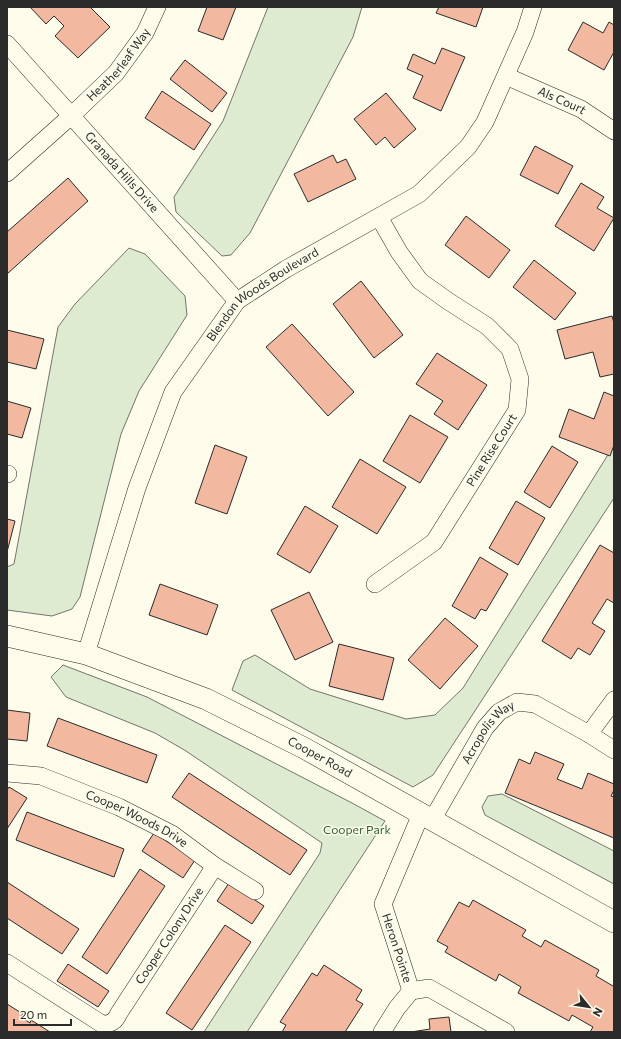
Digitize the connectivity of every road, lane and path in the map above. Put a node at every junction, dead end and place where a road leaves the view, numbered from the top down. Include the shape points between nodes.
1 (157, 7) edge
2 (533, 7) edge
3 (7, 44) edge
4 (506, 76) junction
5 (71, 116) junction
6 (614, 131) edge
7 (7, 173) edge
8 (380, 216) junction
9 (236, 301) junction
10 (375, 584) dead end
11 (7, 636) edge
12 (86, 654) junction
13 (614, 700) edge
14 (589, 734) junction
15 (614, 750) edge
16 (7, 773) edge
17 (426, 817) junction
18 (215, 866) junction
19 (254, 891) dead end
20 (614, 922) edge
21 (7, 963) edge
22 (411, 991) junction
23 (382, 1032) edge
24 (506, 1032) edge

1 - 5 street, Heatherleaf Way via 145,33 116,73
2 - 4 street, Blendon Woods Boulevard
3 - 5 street, Granada Hills Drive
4 - 6 street, Als Court via 581,109
4 - 8 street, Blendon Woods Boulevard via 485,122 468,147 419,194
5 - 7 street, Heatherleaf Way
5 - 9 street, Granada Hills Drive
8 - 9 street, Blendon Woods Boulevard via 286,269
8 - 10 street, Pine Rise Court via 399,252 420,281 448,302 488,326 510,348 520,379 517,410 434,542
9 - 12 street, Blendon Woods Boulevard via 173,392 137,488
11 - 12 street, Cooper Road
12 - 17 street, Cooper Road via 206,699 304,748
13 - 14 street
14 - 15 street, Acropolis Way
14 - 17 street, Acropolis Way via 535,704 516,702 498,712 485,728
16 - 18 street, Cooper Woods Drive via 41,776 119,807 172,834
17 - 20 street, Cooper Road
17 - 22 street, Heron Pointe via 382,904
18 - 19 street, Cooper Woods Drive
18 - 21 street, Cooper Colony Drive via 116,1020 109,1024 102,1024
22 - 23 street, Heron Pointe
22 - 24 street via 428,988

